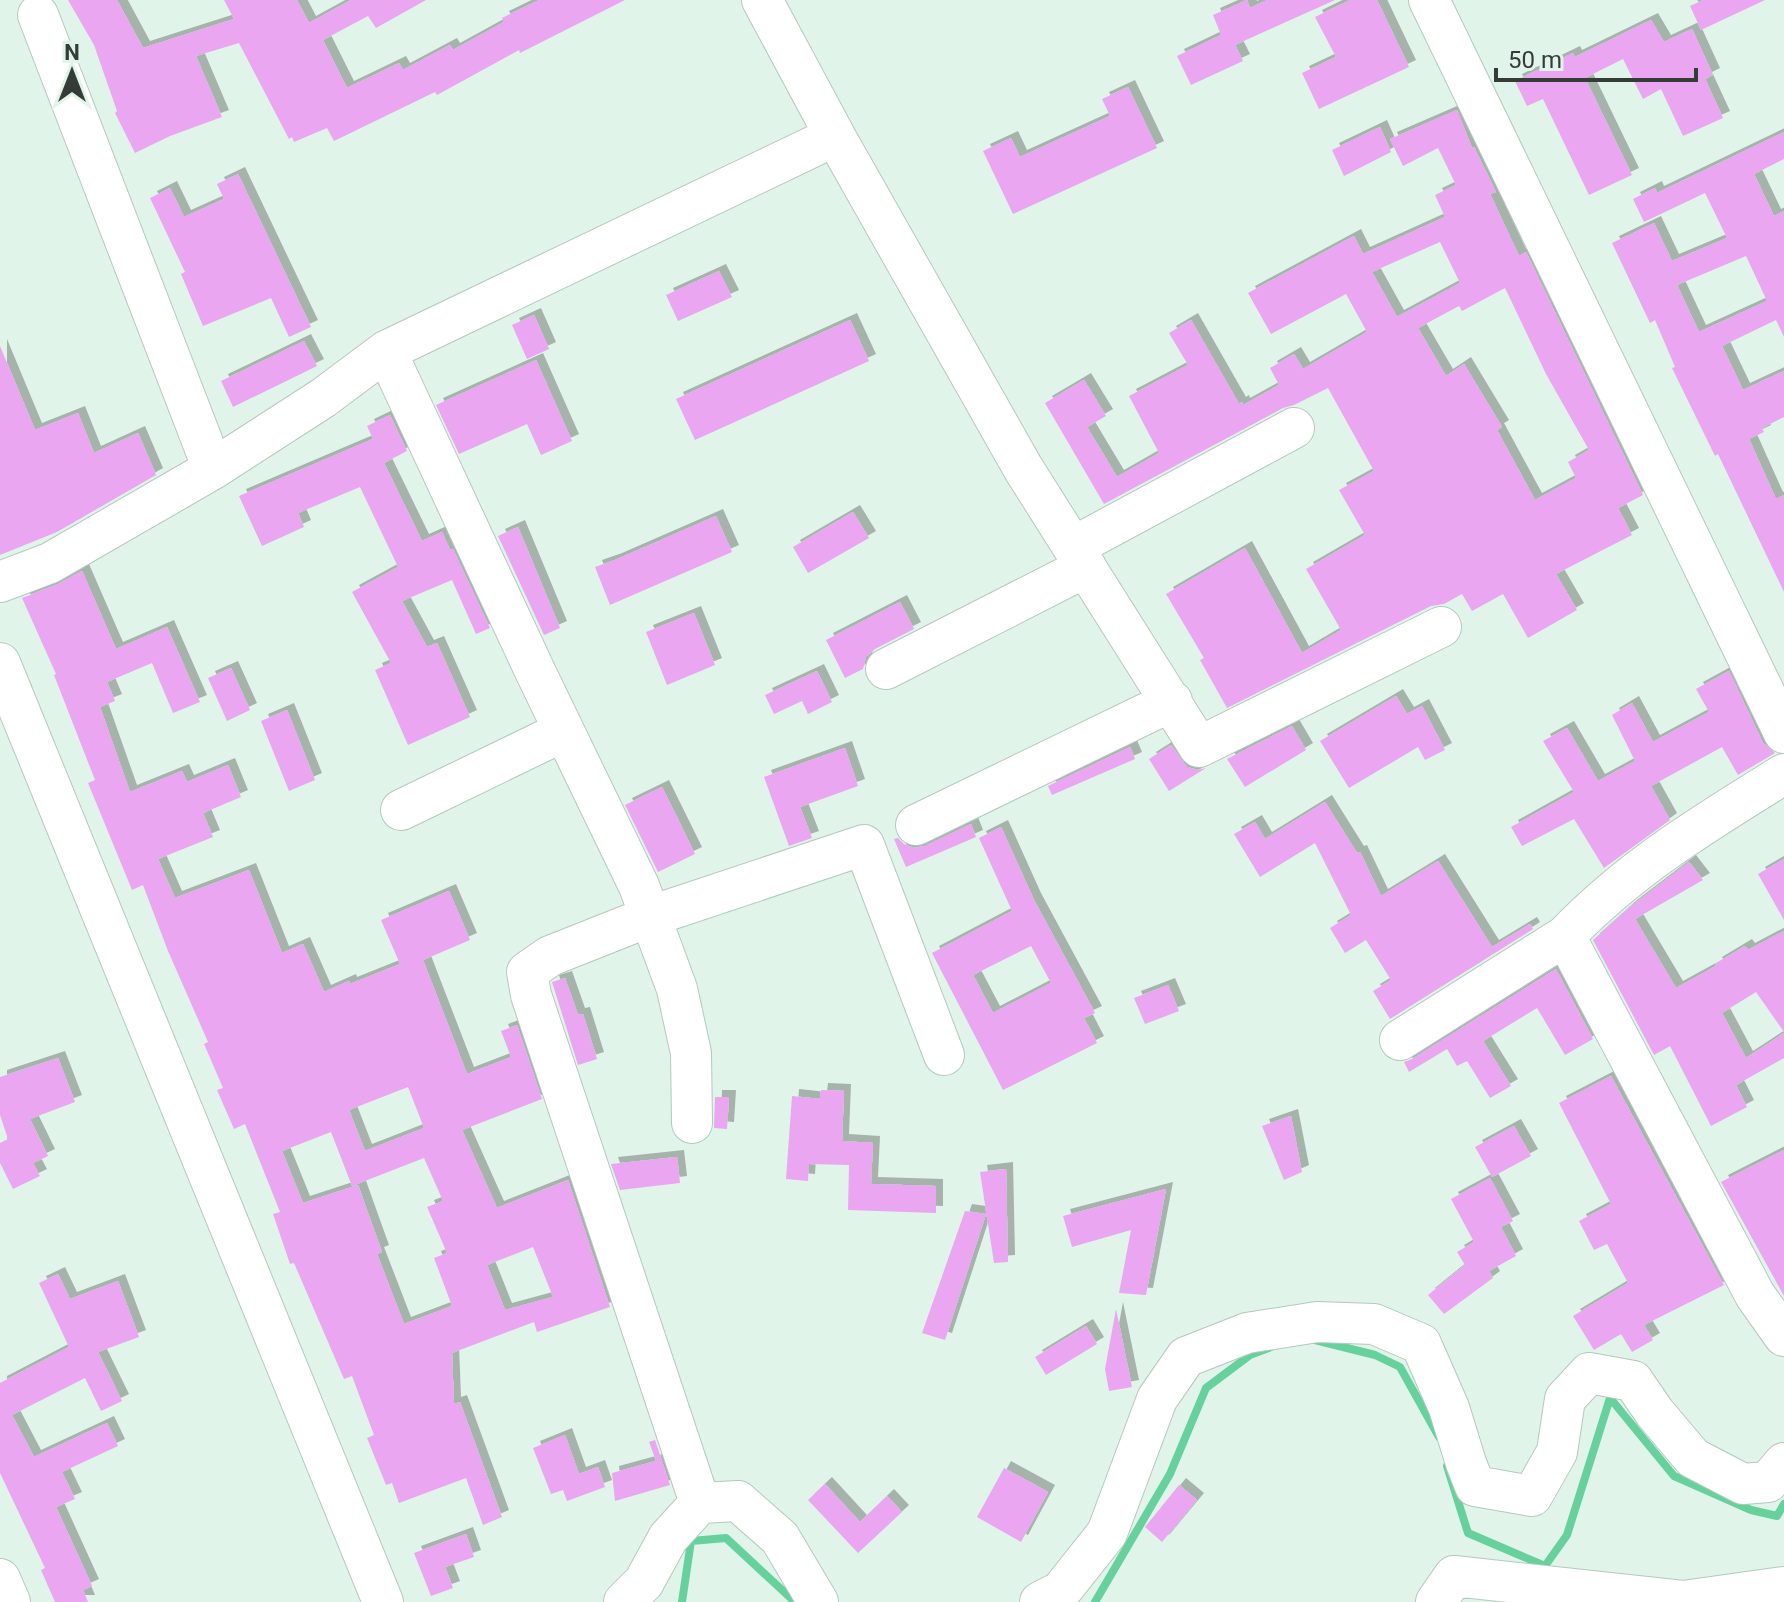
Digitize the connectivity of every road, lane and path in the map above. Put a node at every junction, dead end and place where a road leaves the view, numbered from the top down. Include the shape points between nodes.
1 (762, 0) edge
2 (1429, 0) edge
3 (38, 15) dead end
4 (835, 136) junction
5 (386, 351) junction
6 (1294, 428) dead end
7 (213, 469) junction
8 (1080, 557) junction
9 (0, 582) edge
10 (1441, 627) dead end
11 (0, 663) edge
12 (886, 669) dead end
13 (1172, 701) junction
14 (564, 731) junction
15 (1784, 733) edge
16 (1784, 774) edge
17 (401, 810) dead end
18 (916, 825) dead end
19 (651, 916) junction
20 (1565, 936) junction
21 (1400, 1040) dead end
22 (944, 1055) dead end
23 (692, 1123) dead end
24 (1784, 1336) edge
25 (1784, 1463) edge
26 (700, 1503) junction
27 (0, 1579) edge
28 (1784, 1587) edge
29 (10, 1602) edge
30 (383, 1602) edge
31 (624, 1602) edge
32 (818, 1602) edge
33 (1040, 1602) edge
34 (1436, 1602) edge

1 - 4 street
2 - 15 street
3 - 7 street
4 - 5 street
4 - 8 street via 1023,468
5 - 7 street
5 - 14 street
6 - 8 street
7 - 9 street via 50,563
8 - 12 street
8 - 13 street
10 - 13 street via 1199,747
11 - 30 street
13 - 18 street
14 - 17 street
14 - 19 street
16 - 20 street via 1645,863
19 - 22 street via 864,845
19 - 23 street via 677,989 691,1053
19 - 26 street via 550,956 527,972
20 - 21 street
20 - 24 street via 1755,1295
25 - 33 street via 1768,1482 1743,1484 1693,1458 1633,1381 1589,1373 1565,1399 1557,1452 1532,1496 1475,1486 1421,1344 1374,1324 1317,1322 1247,1333 1186,1357 1157,1399 1107,1533 1061,1591
26 - 31 street via 668,1538 644,1582
26 - 32 street via 738,1501 780,1538
27 - 29 street
28 - 34 street via 1683,1601 1454,1576

